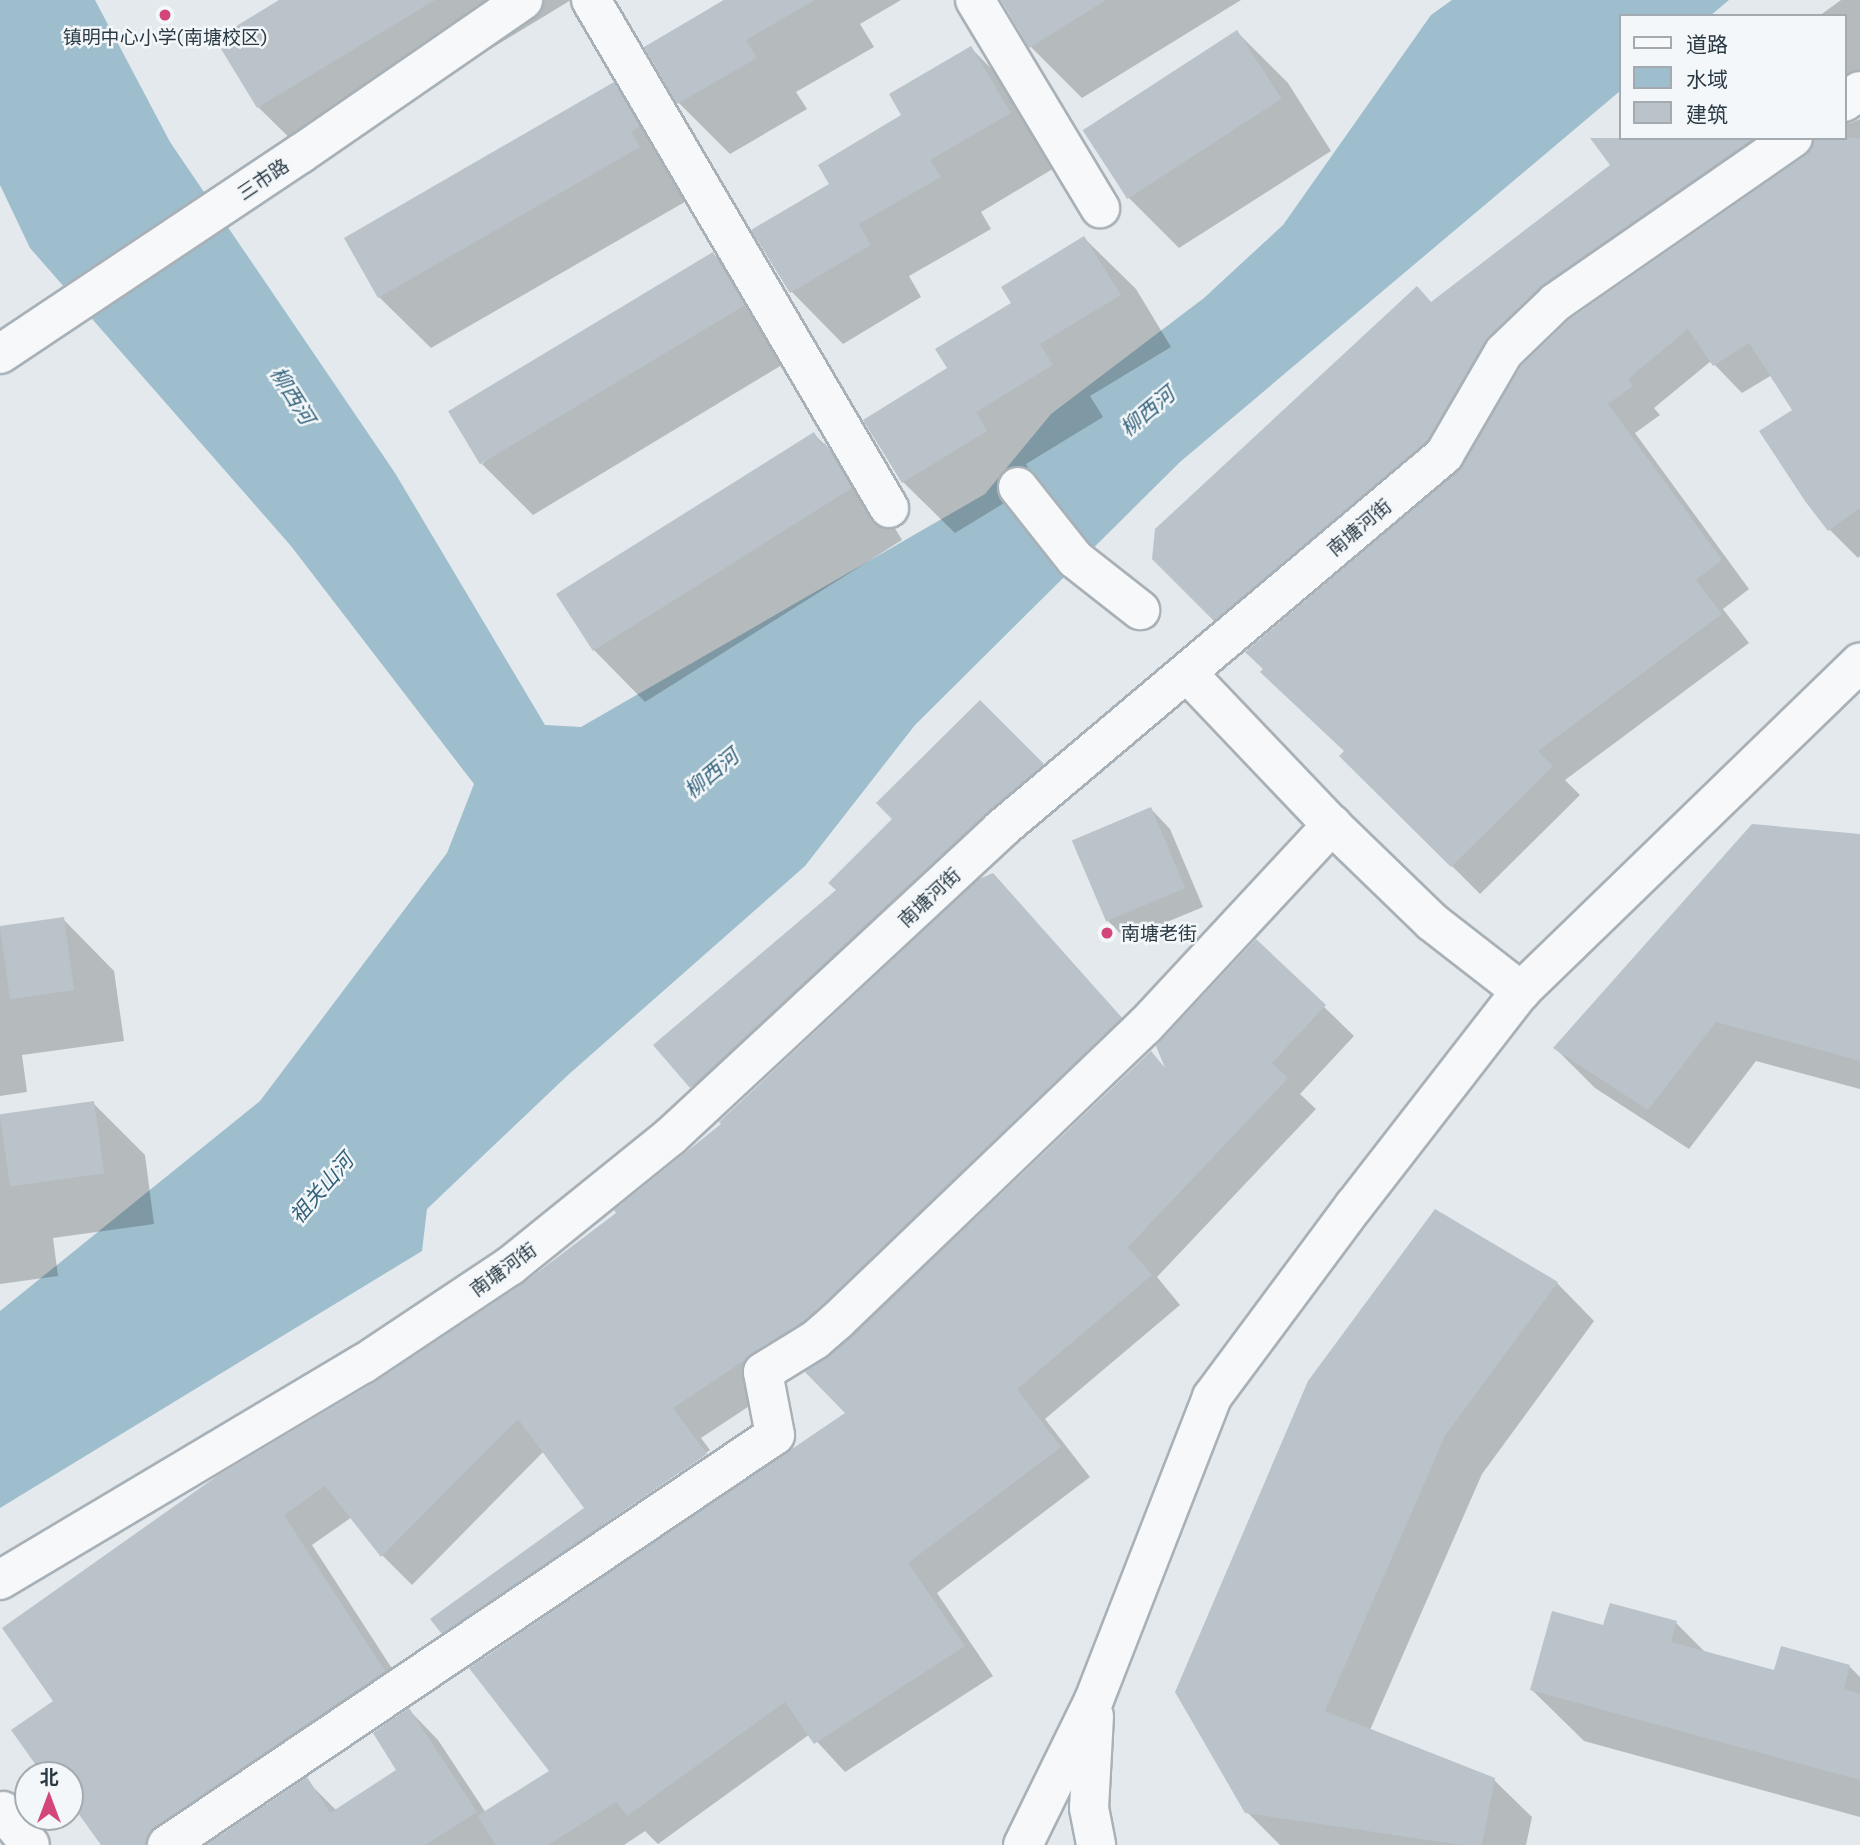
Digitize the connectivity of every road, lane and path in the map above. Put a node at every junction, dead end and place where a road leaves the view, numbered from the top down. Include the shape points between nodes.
1 (523, 0) edge
2 (591, 0) edge
3 (975, 0) edge
4 (1790, 140) edge
5 (1100, 208) dead end
6 (0, 354) edge
7 (1018, 487) dead end
8 (889, 508) dead end
9 (1140, 610) dead end
10 (1860, 663) edge
11 (1187, 673) junction
12 (1332, 825) junction
13 (1521, 991) junction
14 (0, 1580) edge
15 (1094, 1700) junction
16 (1, 1808) edge
17 (30, 1845) edge
18 (167, 1845) edge
19 (1023, 1845) edge
20 (1097, 1845) edge

1 - 6 street, 三市路
2 - 8 street
3 - 5 street
4 - 11 street, 南塘河街 via 1556,302 1504,352 1444,455
7 - 9 street via 1075,558
10 - 13 street
11 - 12 street
11 - 14 street, 南塘河街 via 1001,829 671,1136 510,1266 363,1364
12 - 13 street via 1432,922
12 - 18 street via 1144,1026 947,1216 838,1320 763,1371 775,1435
13 - 15 street via 1212,1397
15 - 19 street
15 - 20 street via 1089,1808
16 - 17 street

